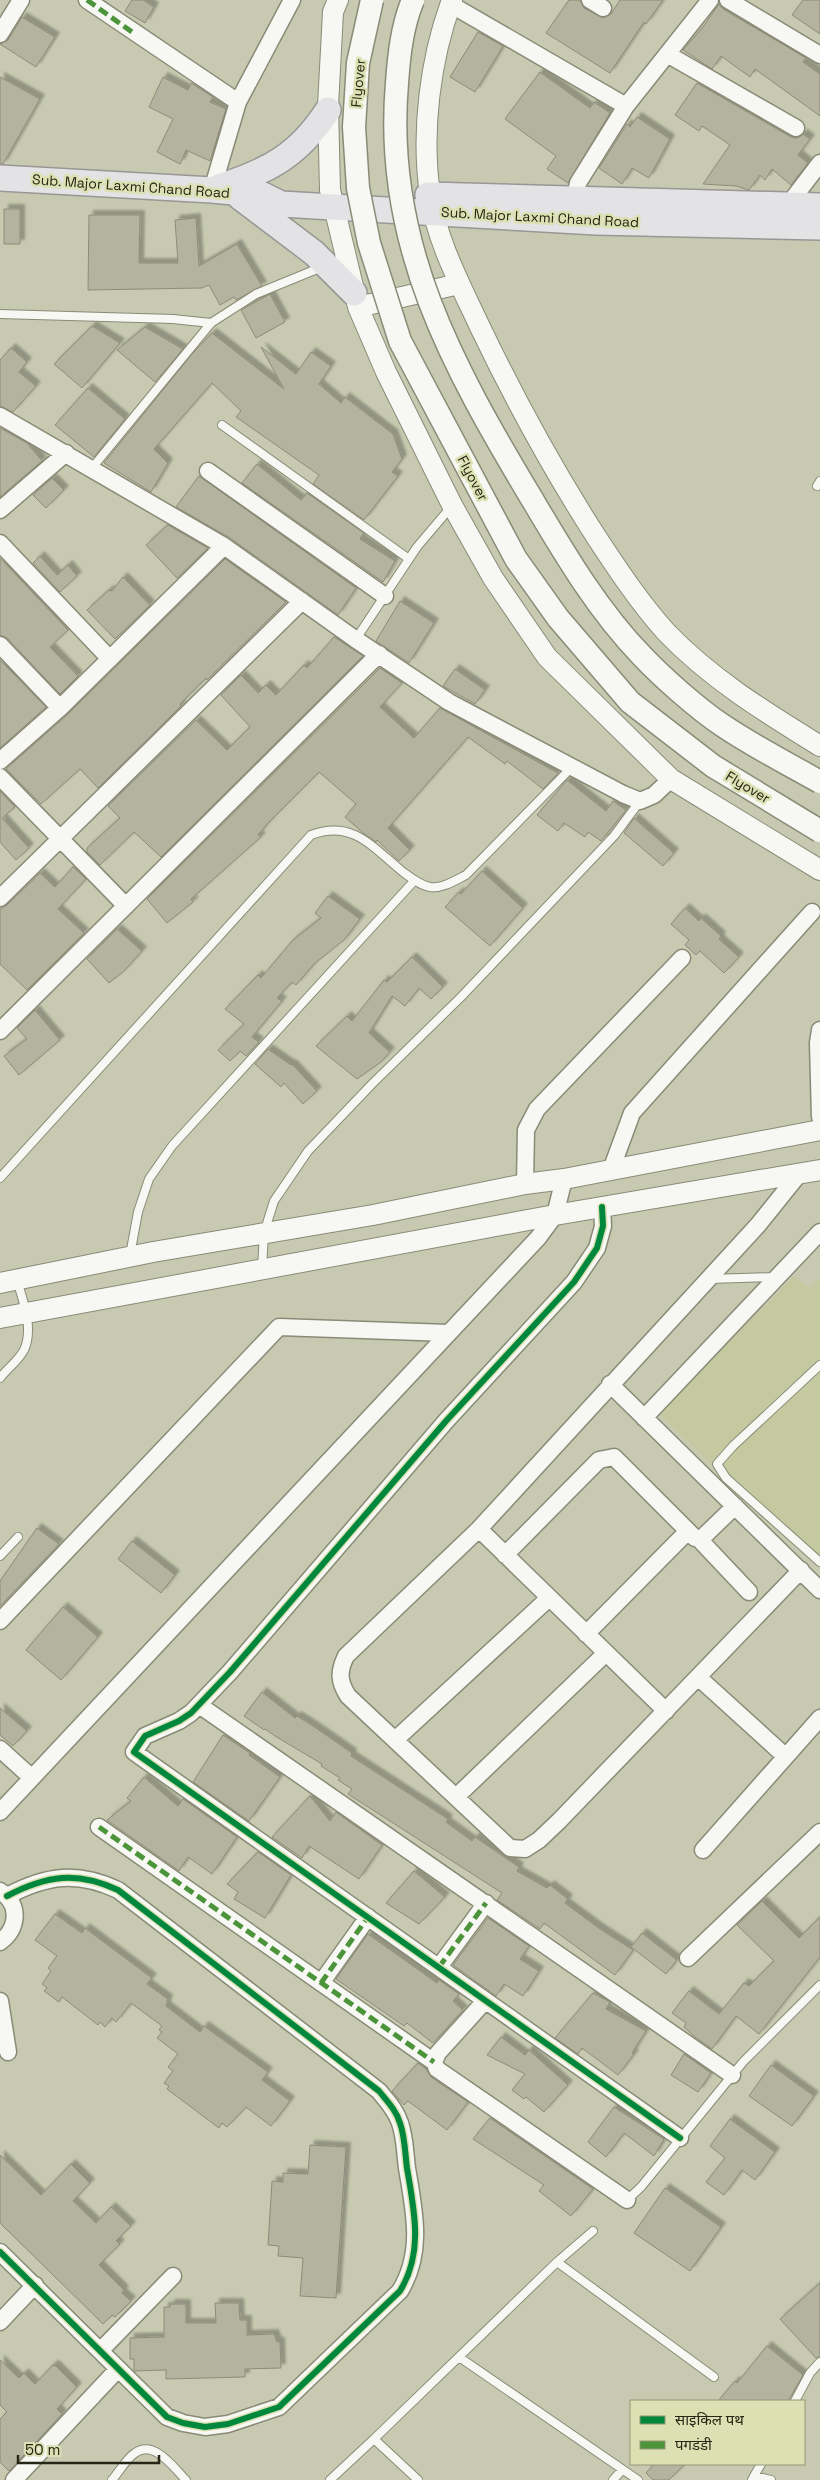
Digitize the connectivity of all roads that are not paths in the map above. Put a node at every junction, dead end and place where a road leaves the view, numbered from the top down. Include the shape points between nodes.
1 (21, 0) edge
2 (87, 0) edge
3 (292, 0) edge
4 (338, 0) edge
5 (372, 0) edge
6 (413, 0) edge
7 (710, 0) edge
8 (728, 0) edge
9 (451, 2) edge
10 (0, 34) edge
11 (668, 54) junction
12 (820, 55) edge
13 (238, 102) junction
14 (626, 106) junction
15 (328, 110) junction
16 (796, 128) dead end
17 (820, 163) edge
18 (0, 178) edge
19 (223, 191) junction
20 (332, 199) junction
21 (432, 203) junction
22 (788, 206) junction
23 (820, 206) edge
24 (572, 210) junction
25 (820, 227) edge
26 (328, 265) junction
27 (459, 284) junction
28 (356, 300) junction
29 (0, 314) edge
30 (211, 324) junction
31 (0, 416) edge
32 (222, 424) dead end
33 (66, 453) junction
34 (92, 468) junction
35 (208, 472) dead end
36 (452, 505) junction
37 (0, 510) edge
38 (0, 543) edge
39 (224, 546) junction
40 (409, 559) junction
41 (384, 596) junction
42 (302, 601) junction
43 (356, 639) junction
44 (0, 645) edge
45 (379, 654) junction
46 (110, 659) junction
47 (60, 708) junction
48 (820, 746) edge
49 (0, 762) edge
50 (573, 766) junction
51 (0, 777) edge
52 (671, 778) junction
53 (820, 782) edge
54 (640, 801) junction
55 (820, 831) edge
56 (62, 839) junction
57 (820, 870) edge
58 (414, 880) junction
59 (0, 898) edge
60 (126, 906) junction
61 (812, 912) dead end
62 (682, 958) dead end
63 (820, 1030) edge
64 (0, 1031) edge
65 (820, 1117) edge
66 (820, 1130) edge
67 (611, 1170) junction
68 (820, 1170) edge
69 (799, 1174) junction
70 (0, 1178) edge
71 (564, 1179) junction
72 (525, 1184) junction
73 (602, 1207) junction
74 (555, 1215) junction
75 (820, 1232) edge
76 (264, 1233) junction
77 (130, 1256) junction
78 (261, 1271) junction
79 (779, 1277) junction
80 (707, 1279) junction
81 (9, 1282) edge
82 (26, 1314) junction
83 (0, 1318) edge
84 (448, 1333) junction
85 (820, 1365) edge
86 (0, 1378) edge
87 (610, 1384) junction
88 (644, 1418) junction
89 (735, 1506) junction
90 (478, 1529) junction
91 (693, 1534) junction
92 (18, 1536) dead end
93 (505, 1555) junction
94 (0, 1556) edge
95 (820, 1562) edge
96 (801, 1570) junction
97 (820, 1590) edge
98 (749, 1592) dead end
99 (549, 1598) junction
100 (0, 1621) edge
101 (586, 1634) junction
102 (606, 1653) junction
103 (698, 1677) junction
104 (199, 1705) junction
105 (666, 1711) junction
106 (820, 1718) edge
107 (395, 1740) junction
108 (0, 1750) edge
109 (785, 1756) junction
110 (32, 1778) junction
111 (456, 1797) junction
112 (0, 1812) edge
113 (98, 1827) dead end
114 (820, 1832) edge
115 (703, 1850) dead end
116 (4, 1894) edge
117 (486, 1903) junction
118 (368, 1917) junction
119 (0, 1942) edge
120 (688, 1958) dead end
121 (439, 1968) junction
122 (321, 1983) junction
123 (820, 1985) edge
124 (0, 2001) edge
125 (485, 2001) junction
126 (8, 2052) dead end
127 (434, 2062) junction
128 (732, 2075) junction
129 (680, 2138) junction
130 (627, 2200) joint
131 (592, 2231) dead end
132 (0, 2252) edge
133 (557, 2262) junction
134 (173, 2276) dead end
135 (35, 2285) junction
136 (0, 2322) edge
137 (100, 2351) junction
138 (459, 2357) junction
139 (820, 2362) edge
140 (118, 2369) junction
141 (714, 2377) dead end
142 (796, 2400) edge
143 (374, 2439) junction
144 (760, 2465) edge
145 (622, 2470) junction
146 (753, 2478) edge
147 (14, 2480) edge
148 (112, 2480) edge
149 (186, 2480) edge
150 (330, 2480) edge
151 (418, 2480) edge
152 (613, 2480) edge
153 (638, 2480) edge
154 (771, 2480) edge

1 - 10 street
2 - 13 street
3 - 13 street
4 - 15 street via 333,12
5 - 55 main road, Flyover, bridge via 358,63 354,127 358,188 369,243 400,341 512,550 558,618 630,702 713,766
6 - 53 main road, bridge via 406,16 395,104 400,199 415,265 473,399 576,573 643,657 721,725
7 - 11 street
8 - 12 street
9 - 14 street
9 - 21 street via 432,86 428,138
11 - 14 street
11 - 16 street
13 - 19 street
14 - 24 street via 578,183
15 - 19 main road via 303,144 279,163
15 - 20 street
17 - 22 street
18 - 19 main road, Sub. Major Laxmi Chand Road
19 - 20 main road, Sub. Major Laxmi Chand Road via 263,195 281,204
19 - 26 main road via 289,233
20 - 21 main road, Sub. Major Laxmi Chand Road
20 - 28 street
21 - 24 main road, Sub. Major Laxmi Chand Road
21 - 27 street
22 - 23 main road, Sub. Major Laxmi Chand Road
22 - 24 main road, Sub. Major Laxmi Chand Road
24 - 25 main road, Sub. Major Laxmi Chand Road
26 - 28 main road
26 - 30 lane via 256,294
27 - 28 street
27 - 48 street via 541,446 570,496 639,599 666,632 734,692
28 - 36 street
29 - 30 lane via 174,319
30 - 34 lane
31 - 33 street
32 - 40 lane
33 - 34 street
33 - 37 street
34 - 39 street
35 - 41 street
36 - 40 lane
36 - 52 street via 493,578 547,657
38 - 46 street
39 - 42 street
39 - 46 street
40 - 41 lane
41 - 43 lane
42 - 43 street
42 - 56 street
43 - 45 street
44 - 47 street
45 - 50 street via 449,702
45 - 60 street
46 - 47 street
47 - 49 street
50 - 54 street
50 - 58 lane via 466,875 451,883 431,887
51 - 56 street
52 - 54 street via 654,795
52 - 57 street
54 - 76 lane via 608,843 308,1151 274,1201
56 - 59 street
56 - 60 street
58 - 70 lane via 356,834 341,829 311,835
58 - 77 lane via 172,1146 149,1179 138,1212
60 - 64 street
61 - 67 street via 632,1113
62 - 72 street via 538,1109 526,1130
63 - 65 street
66 - 67 street
67 - 71 street
68 - 69 street
69 - 73 street
69 - 80 street via 758,1225
71 - 72 street
71 - 74 street
72 - 76 street
73 - 74 street
73 - 104 street via 603,1226 597,1248 574,1282 446,1421
74 - 78 street
74 - 84 street via 538,1238
75 - 79 street
76 - 77 street
76 - 78 lane
77 - 81 street
78 - 82 street
79 - 80 lane
79 - 88 street
80 - 87 street
81 - 82 lane
82 - 83 street
82 - 86 lane via 28,1334 24,1351
84 - 100 street via 279,1327
84 - 110 street
85 - 95 lane via 717,1464 726,1478
87 - 88 street
87 - 90 street
88 - 89 street
89 - 91 street via 702,1538
89 - 96 street
90 - 93 street
90 - 107 street via 346,1656 341,1666 341,1684 348,1696
91 - 93 street via 614,1457 608,1457 599,1460
91 - 98 street
91 - 101 street
92 - 94 lane
93 - 99 street
96 - 97 street
96 - 103 street
99 - 101 street
99 - 107 street
101 - 102 street
102 - 105 street
102 - 111 street
103 - 105 street
103 - 109 street
104 - 117 street
104 - 118 street via 179,1722 145,1736 134,1752
105 - 111 street via 559,1821 525,1849 510,1848
106 - 109 street
107 - 111 street
108 - 110 street
109 - 115 street
110 - 112 street
113 - 122 street
114 - 120 street
116 - 119 street via 12,1904 15,1921 12,1930
116 - 140 street via 44,1880 66,1877 85,1878 118,1890 379,2091 400,2122 416,2221 414,2257 408,2278 400,2291 279,2407 228,2424 205,2427 183,2423 166,2417
117 - 121 street
117 - 128 street
118 - 121 street
118 - 122 street
121 - 125 street
122 - 127 street
123 - 128 lane
124 - 126 street
125 - 127 street via 438,2053
125 - 129 street
127 - 130 street via 437,2069
128 - 129 lane
129 - 130 lane via 642,2187
131 - 133 lane
132 - 135 street
133 - 138 lane
133 - 141 lane
134 - 137 street
135 - 136 street
135 - 137 street
137 - 140 street
138 - 143 lane
138 - 145 lane
139 - 142 lane
140 - 147 street
143 - 150 lane
143 - 151 lane
144 - 146 lane
145 - 152 lane
145 - 153 lane
146 - 154 lane
148 - 149 lane via 135,2453 149,2450 160,2454

